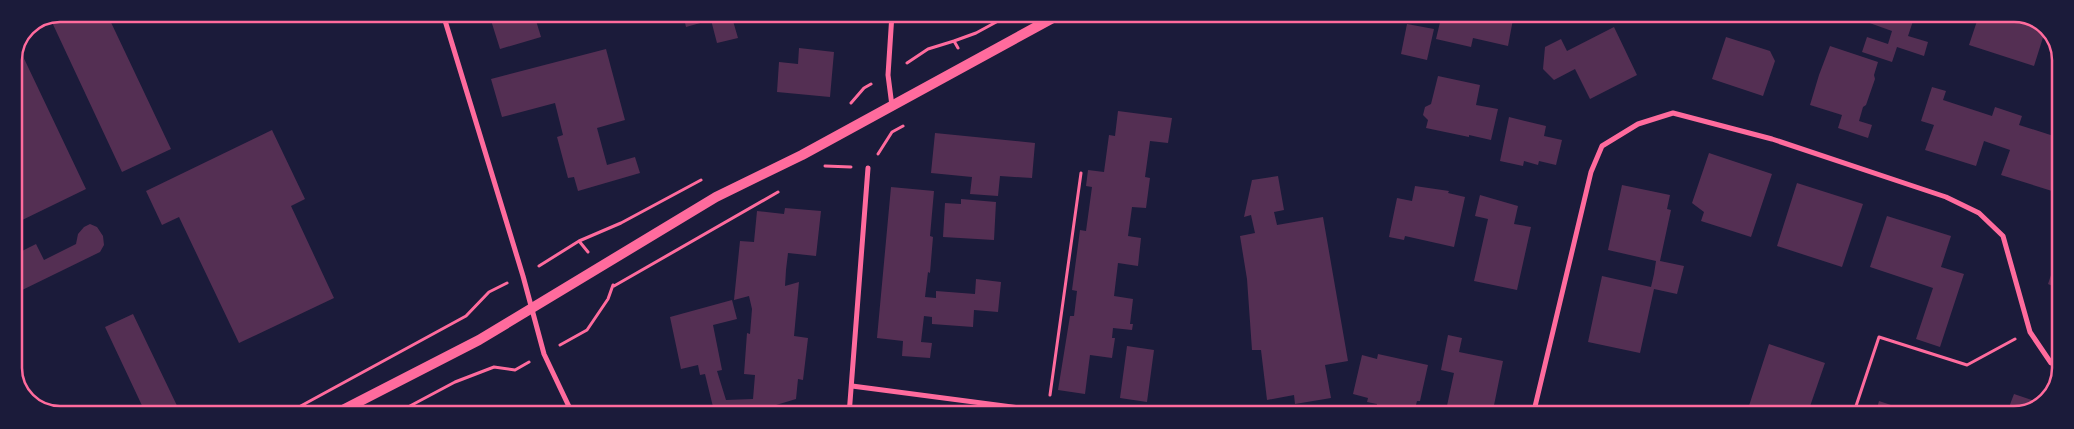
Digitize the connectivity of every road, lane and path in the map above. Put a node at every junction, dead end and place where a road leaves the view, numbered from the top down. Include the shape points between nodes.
1 (446, 23) edge
2 (891, 23) edge
3 (994, 23) edge
4 (1043, 23) edge
5 (954, 41) junction
6 (966, 65) junction
7 (888, 75) junction
8 (892, 107) junction
9 (909, 122) dead end
10 (822, 166) dead end
11 (868, 168) junction
12 (1081, 173) dead end
13 (781, 190) dead end
14 (579, 241) dead end
15 (523, 276) junction
16 (614, 286) dead end
17 (532, 308) junction
18 (2030, 332) junction
19 (2052, 363) edge
20 (852, 386) junction
21 (301, 406) edge
22 (349, 406) edge
23 (569, 406) edge
24 (850, 406) edge
25 (1009, 406) edge
26 (1049, 406) edge
27 (1535, 406) edge
28 (1856, 406) edge

1 - 15 street
2 - 7 street
3 - 5 path
4 - 6 main road
5 - 6 path
5 - 7 path via 928,49
6 - 8 main road
7 - 8 street
8 - 17 main road via 716,197
9 - 11 path via 892,132
10 - 11 path
11 - 20 street
12 - 26 path
13 - 16 path
14 - 15 path
15 - 17 street
15 - 21 path via 489,292 466,316
17 - 22 main road via 479,340
17 - 23 street via 544,354
18 - 19 street
18 - 27 street via 2003,236 1979,213 1946,197 1772,139 1673,113 1638,124 1602,146 1591,172
18 - 28 path via 1967,365 1879,337
20 - 24 street
20 - 25 street

